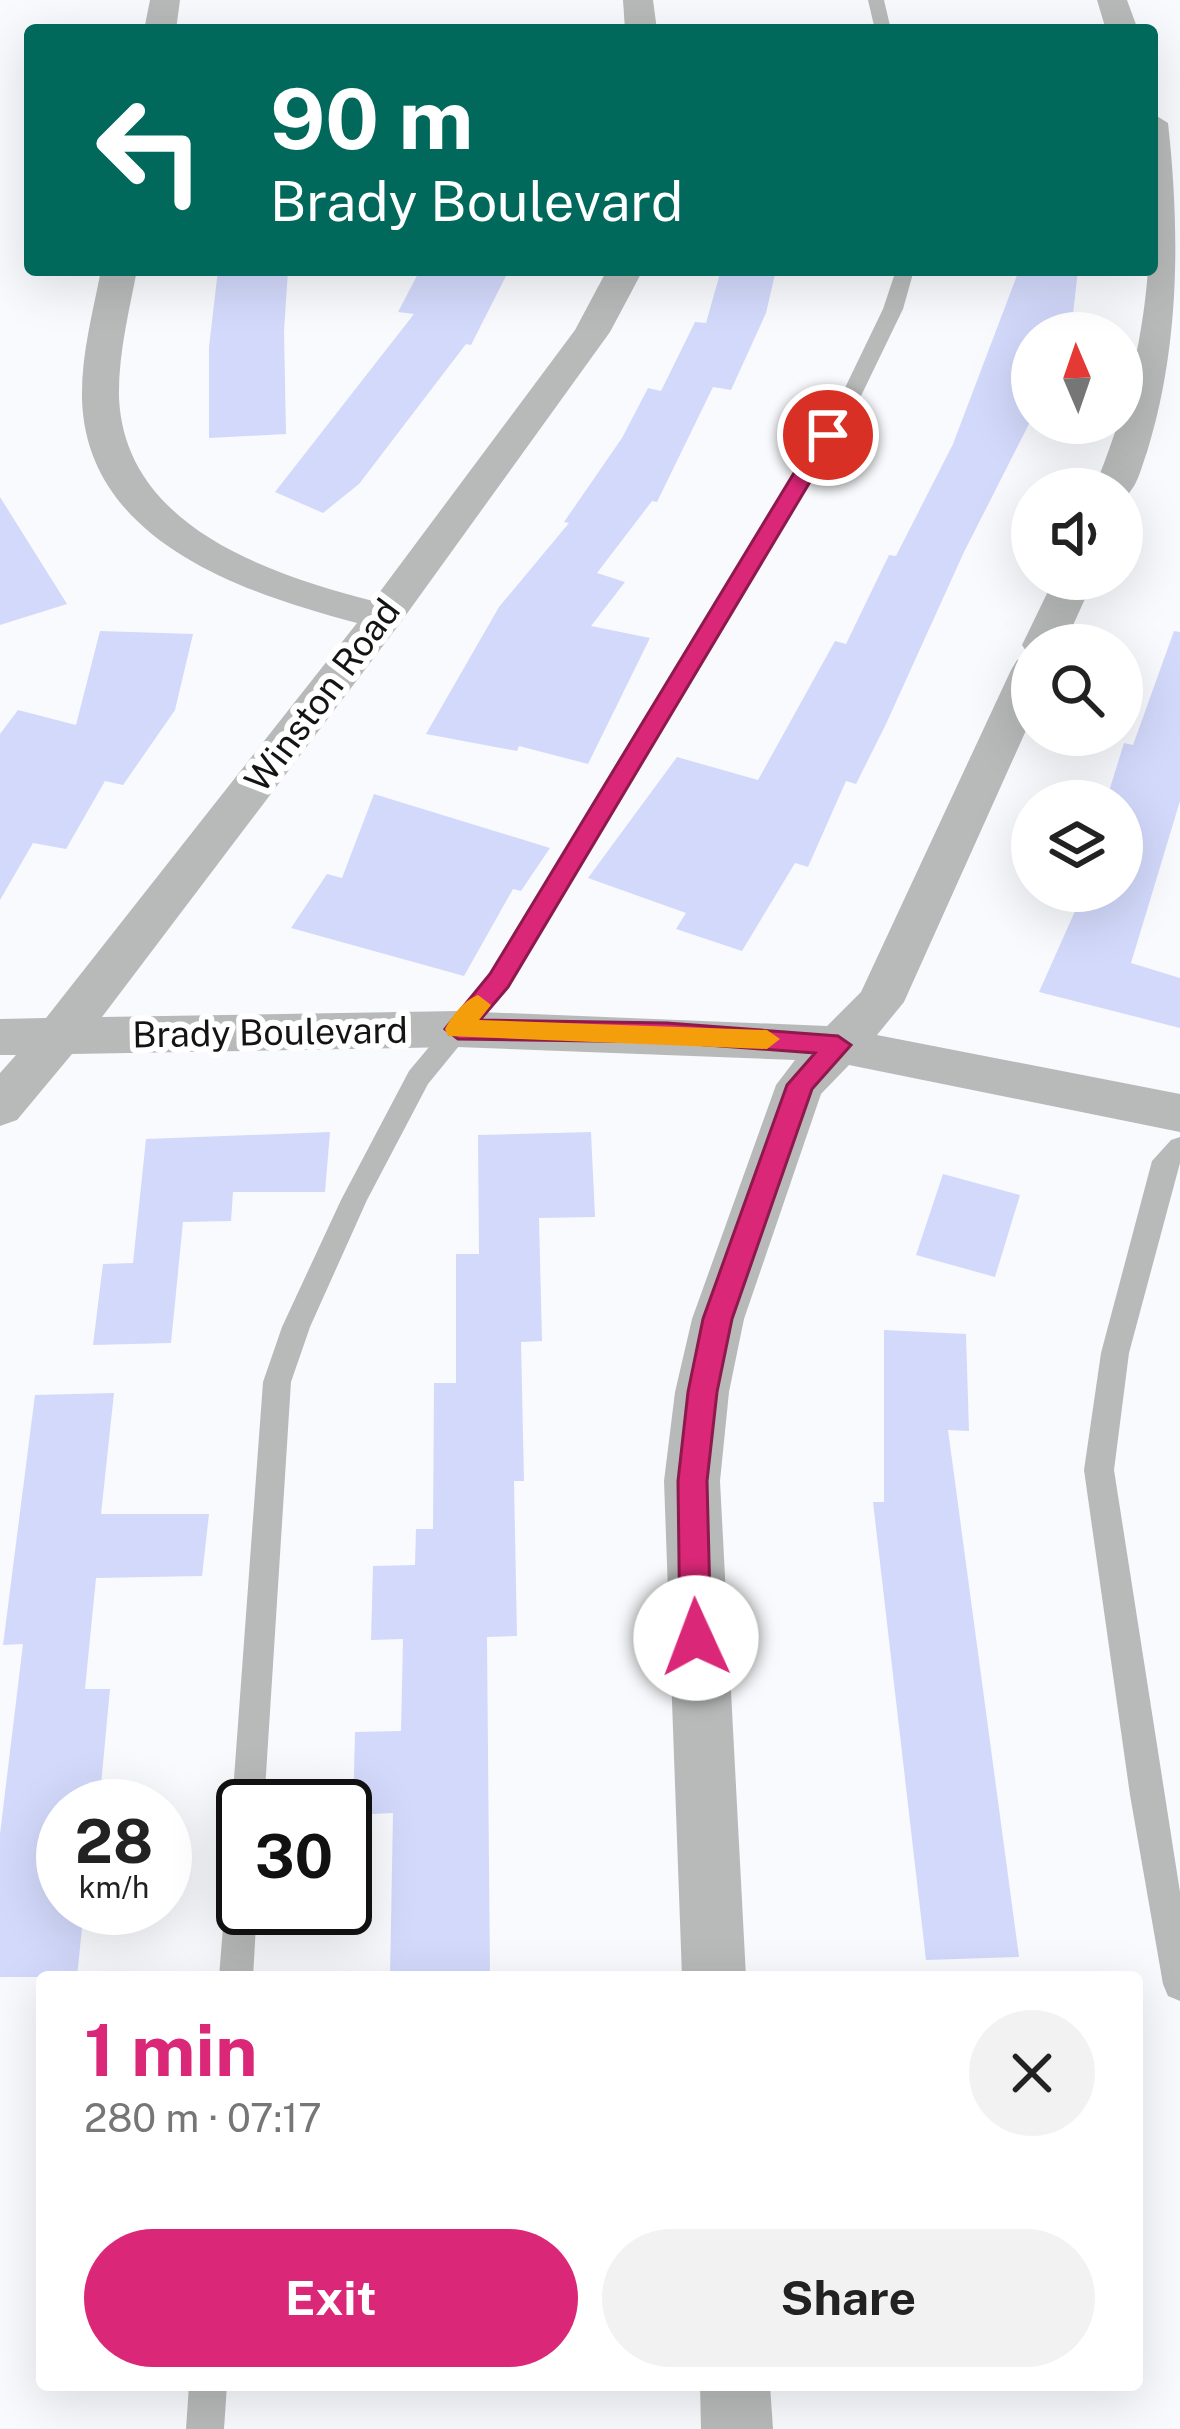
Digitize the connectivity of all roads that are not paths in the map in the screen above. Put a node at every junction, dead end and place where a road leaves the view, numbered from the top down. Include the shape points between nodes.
1 (1158, 143) edge
2 (118, 276) edge
3 (622, 276) edge
4 (903, 276) edge
5 (1123, 468) edge
6 (382, 617) junction
7 (1011, 716) edge
8 (458, 1029) junction
9 (55, 1036) junction
10 (0, 1037) edge
11 (838, 1045) junction
12 (0, 1107) edge
13 (1180, 1113) edge
14 (1180, 1147) edge
15 (250, 1779) edge
16 (239, 1935) edge
17 (236, 1971) edge
18 (713, 1971) edge
19 (1180, 1984) edge
20 (208, 2391) edge
21 (735, 2391) edge
22 (205, 2429) edge
23 (737, 2429) edge

1 - 5 street via 1172,191 1171,321
2 - 6 street via 100,381 110,449 126,481 153,513 218,560 308,598
3 - 6 street, Winston Road via 592,332
4 - 8 lane via 851,396 499,980
6 - 9 street, Winston Road
7 - 11 street via 880,1002
8 - 9 street, Brady Boulevard
8 - 11 street, Brady Boulevard
8 - 15 lane via 418,1078 354,1200 277,1382
9 - 10 street, Brady Boulevard
9 - 12 street, Winston Road
11 - 13 street, Brady Boulevard
11 - 18 street via 800,1085 718,1319 702,1392 692,1563
14 - 19 lane via 1165,1161 1118,1346 1100,1470
16 - 17 lane
20 - 22 lane
21 - 23 street

